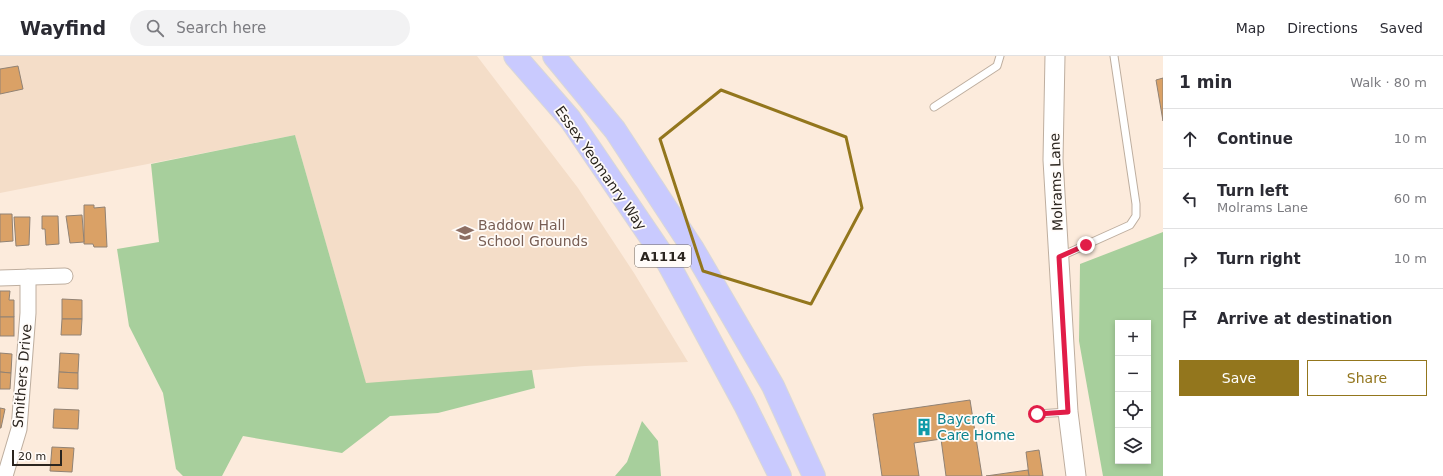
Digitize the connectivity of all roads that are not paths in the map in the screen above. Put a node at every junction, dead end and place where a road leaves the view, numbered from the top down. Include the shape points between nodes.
1 (515, 56) edge
2 (554, 56) edge
3 (1000, 56) edge
4 (1055, 56) edge
5 (1114, 56) edge
6 (934, 107) dead end
7 (1059, 257) junction
8 (65, 276) dead end
9 (28, 277) junction
10 (0, 278) edge
11 (1068, 412) junction
12 (1037, 414) dead end
13 (3, 474) edge
14 (780, 476) edge
15 (814, 476) edge
16 (1076, 476) edge

1 - 14 main road, Essex Yeomanry Way / A1114 via 570,119 668,262
2 - 15 main road, Essex Yeomanry Way / A1114 via 614,130 693,249 772,386
3 - 6 lane via 997,66
4 - 7 street, Molrams Lane via 1053,160
5 - 7 lane via 1136,216 1130,225
7 - 11 street, Molrams Lane
8 - 9 street
9 - 10 street
9 - 13 street, Smithers Drive via 19,429
11 - 12 lane
11 - 16 street, Molrams Lane

